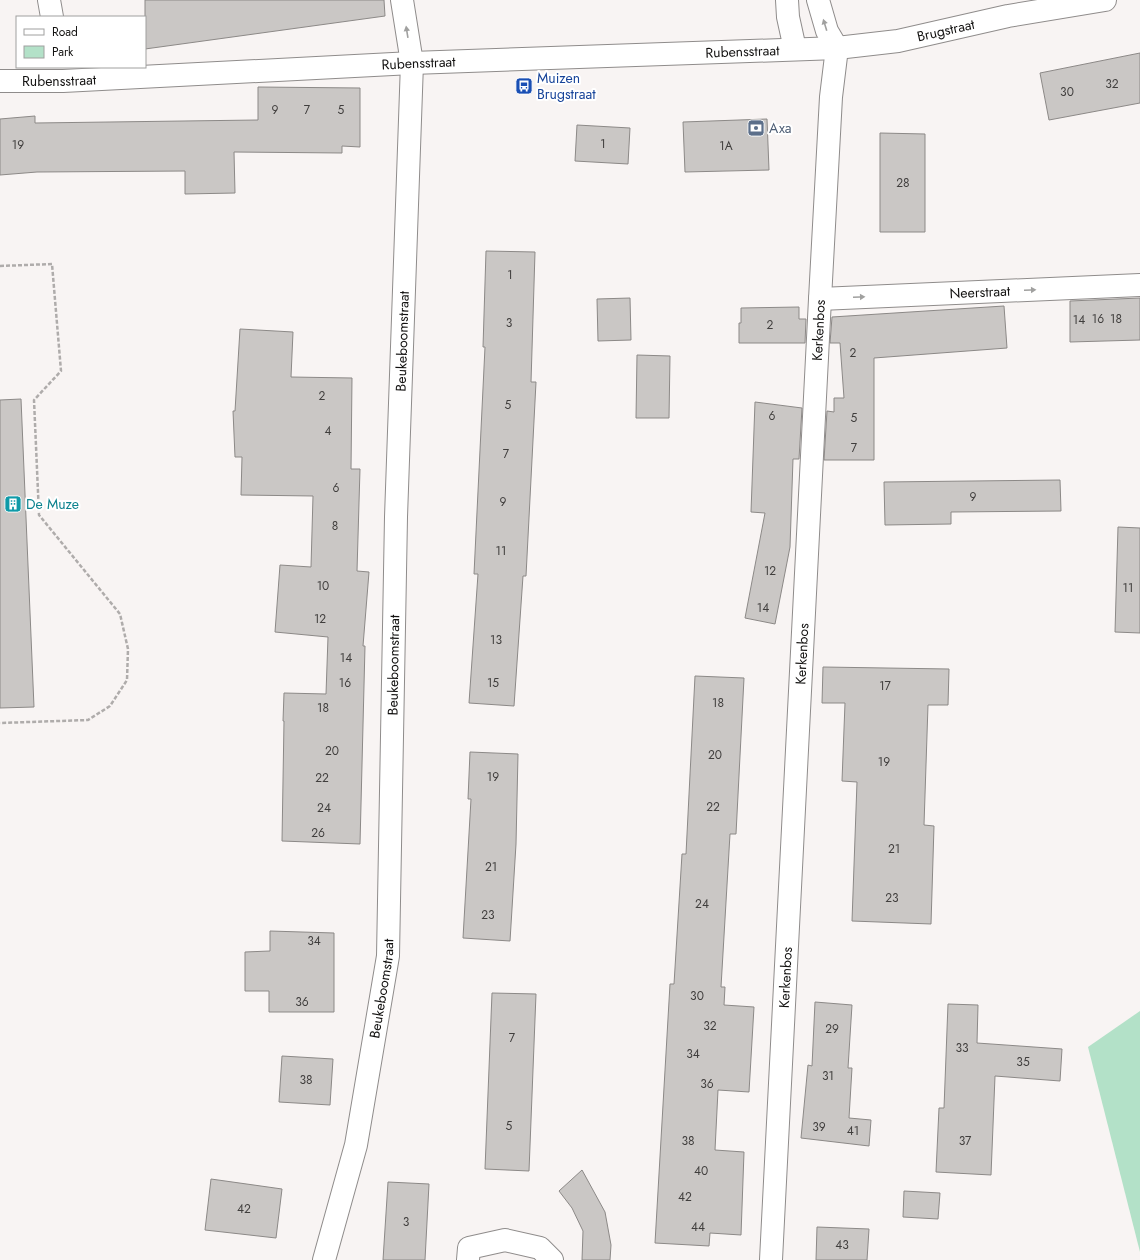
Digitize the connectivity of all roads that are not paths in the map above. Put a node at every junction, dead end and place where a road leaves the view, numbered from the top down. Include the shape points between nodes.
1 (49, 0) edge
2 (402, 0) edge
3 (787, 0) edge
4 (818, 0) edge
5 (1104, 0) edge
6 (52, 16) edge
7 (837, 48) junction
8 (795, 49) junction
9 (412, 63) junction
10 (62, 74) edge
11 (0, 81) edge
12 (1140, 285) edge
13 (820, 299) junction
14 (324, 1260) edge
15 (468, 1260) edge
16 (552, 1260) edge
17 (771, 1260) edge

1 - 6 street
9 -> 2 street, Beukeboomstraat
3 - 8 street
7 -> 4 street via 827,31
5 - 7 street, Brugstraat via 1008,16 898,41
7 - 8 street, Rubensstraat
7 - 13 street, Kerkenbos via 831,97
8 - 9 street, Rubensstraat
9 - 10 street, Rubensstraat
9 - 14 street, Beukeboomstraat via 396,509 388,956 356,1145
10 - 11 street, Rubensstraat
13 -> 12 street, Neerstraat
13 - 17 street, Kerkenbos
15 - 16 street via 469,1248 505,1240 540,1248

